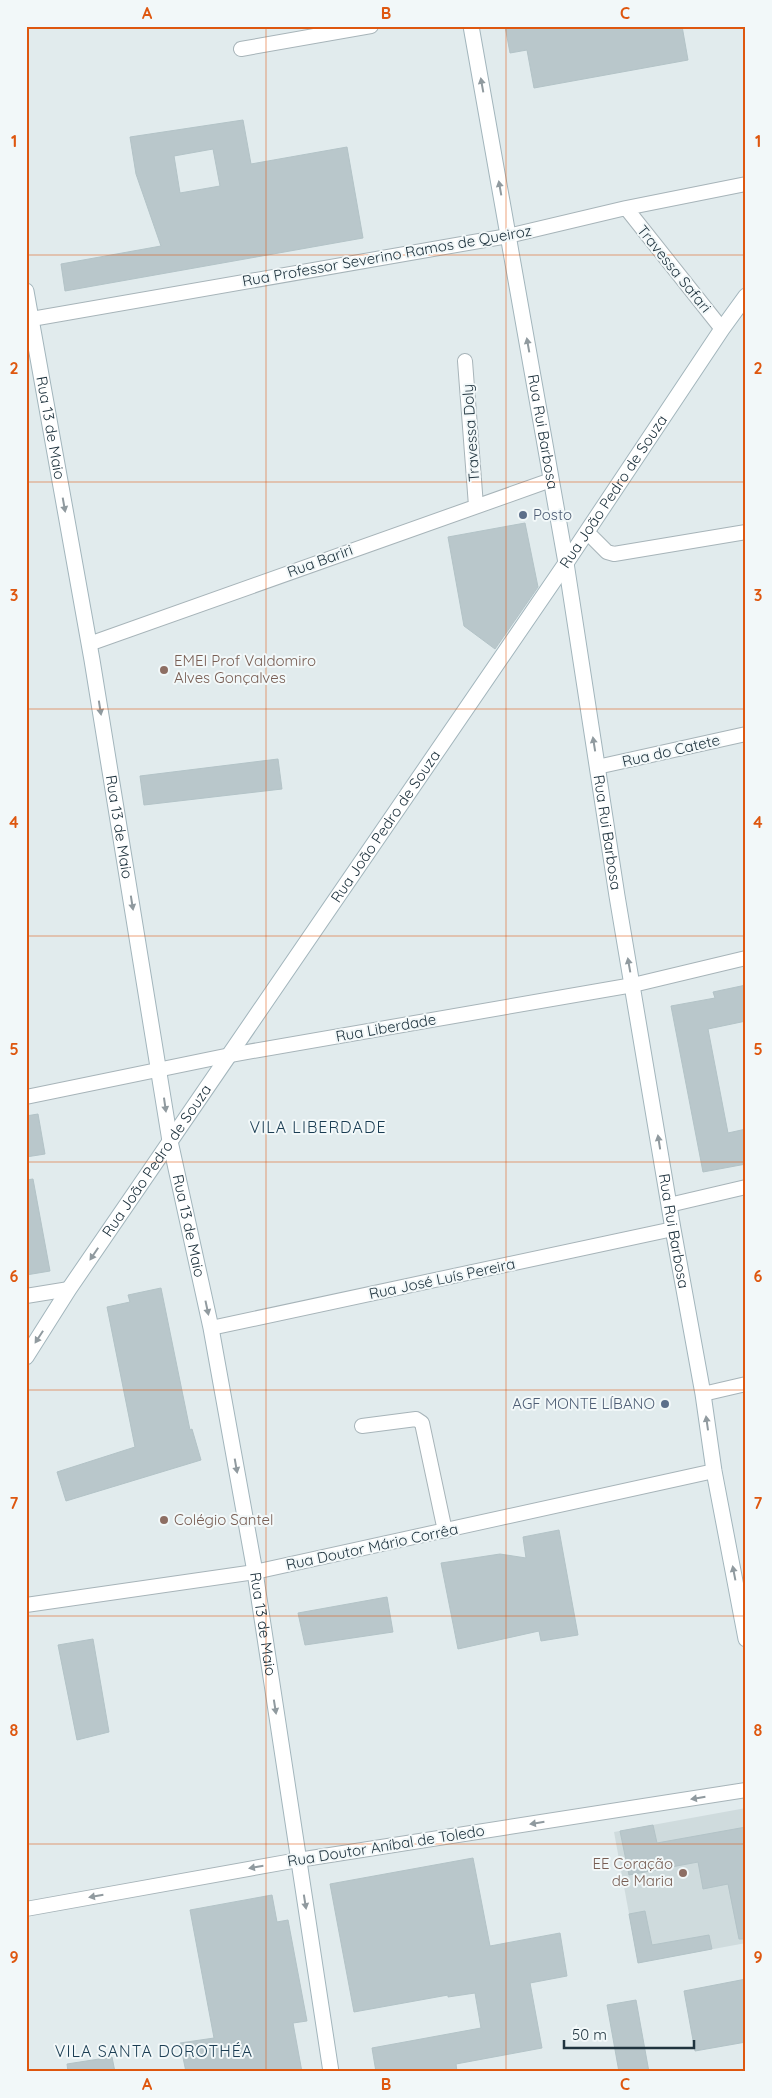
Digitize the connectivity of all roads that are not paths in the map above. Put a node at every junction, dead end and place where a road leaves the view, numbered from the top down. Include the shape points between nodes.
1 (371, 26) edge
2 (471, 26) edge
3 (241, 49) dead end
4 (746, 184) edge
5 (626, 208) junction
6 (508, 236) junction
7 (26, 291) edge
8 (746, 296) edge
9 (29, 320) edge
10 (722, 329) junction
11 (465, 361) dead end
12 (551, 480) junction
13 (476, 506) junction
14 (587, 532) junction
15 (746, 532) edge
16 (566, 563) junction
17 (89, 644) junction
18 (746, 734) edge
19 (597, 767) junction
20 (746, 958) edge
21 (633, 985) junction
22 (230, 1055) junction
23 (159, 1068) junction
24 (26, 1097) edge
25 (170, 1141) junction
26 (746, 1187) edge
27 (669, 1205) junction
28 (673, 1229) junction
29 (70, 1289) junction
30 (26, 1296) edge
31 (211, 1328) junction
32 (26, 1357) edge
33 (746, 1384) edge
34 (703, 1394) junction
35 (362, 1426) dead end
36 (714, 1471) junction
37 (445, 1530) junction
38 (254, 1572) junction
39 (26, 1605) edge
40 (743, 1609) edge
41 (746, 1639) edge
42 (746, 1790) edge
43 (298, 1860) junction
44 (26, 1908) edge
45 (332, 2072) edge

1 - 3 street
6 -> 2 main road, Rua Rui Barbosa
4 - 5 street, Rua Professor Severino Ramos de Queiroz
5 - 6 street, Rua Professor Severino Ramos de Queiroz
5 - 10 street, Travessa Safari
6 - 9 street, Rua Professor Severino Ramos de Queiroz
12 -> 6 main road, Rua Rui Barbosa
7 - 9 main road, Rua 13 de Maio
8 - 10 main road, Rua João Pedro de Souza
9 -> 17 main road, Rua 13 de Maio
10 - 14 main road, Rua João Pedro de Souza
11 - 13 street, Travessa Doly
12 - 13 street, Rua Bariri
12 - 16 main road, Rua Rui Barbosa
13 - 17 street, Rua Bariri
14 - 15 street via 607,552 614,554
14 - 16 main road, Rua João Pedro de Souza
19 -> 16 main road, Rua Rui Barbosa
16 - 22 main road, Rua João Pedro de Souza
17 -> 23 main road, Rua 13 de Maio
18 - 19 street, Rua do Catete
21 -> 19 main road, Rua Rui Barbosa
20 - 21 street, Rua Liberdade
21 - 22 street, Rua Liberdade
27 -> 21 main road, Rua Rui Barbosa
22 - 23 street, Rua Liberdade
22 - 25 main road, Rua João Pedro de Souza
23 - 24 street, Rua Liberdade
23 -> 25 main road, Rua 13 de Maio
25 -> 29 main road, Rua João Pedro de Souza
25 -> 31 main road, Rua 13 de Maio
26 - 27 street
27 - 28 main road, Rua Rui Barbosa
28 - 31 street, Rua José Luís Pereira
28 - 34 main road, Rua Rui Barbosa
29 - 30 street
29 -> 32 main road, Rua João Pedro de Souza
31 -> 38 main road, Rua 13 de Maio
33 - 34 street
36 -> 34 main road, Rua Rui Barbosa
35 - 37 street via 416,1419 422,1423
36 - 37 street, Rua Doutor Mário Corrêa
40 -> 36 main road, Rua Rui Barbosa
37 - 38 street, Rua Doutor Mário Corrêa
38 - 39 street, Rua Doutor Mário Corrêa
38 -> 43 main road, Rua 13 de Maio
40 - 41 main road, Rua Rui Barbosa
42 -> 43 street, Rua Doutor Aníbal de Toledo
43 -> 44 street, Rua Doutor Aníbal de Toledo
43 -> 45 main road, Rua 13 de Maio

